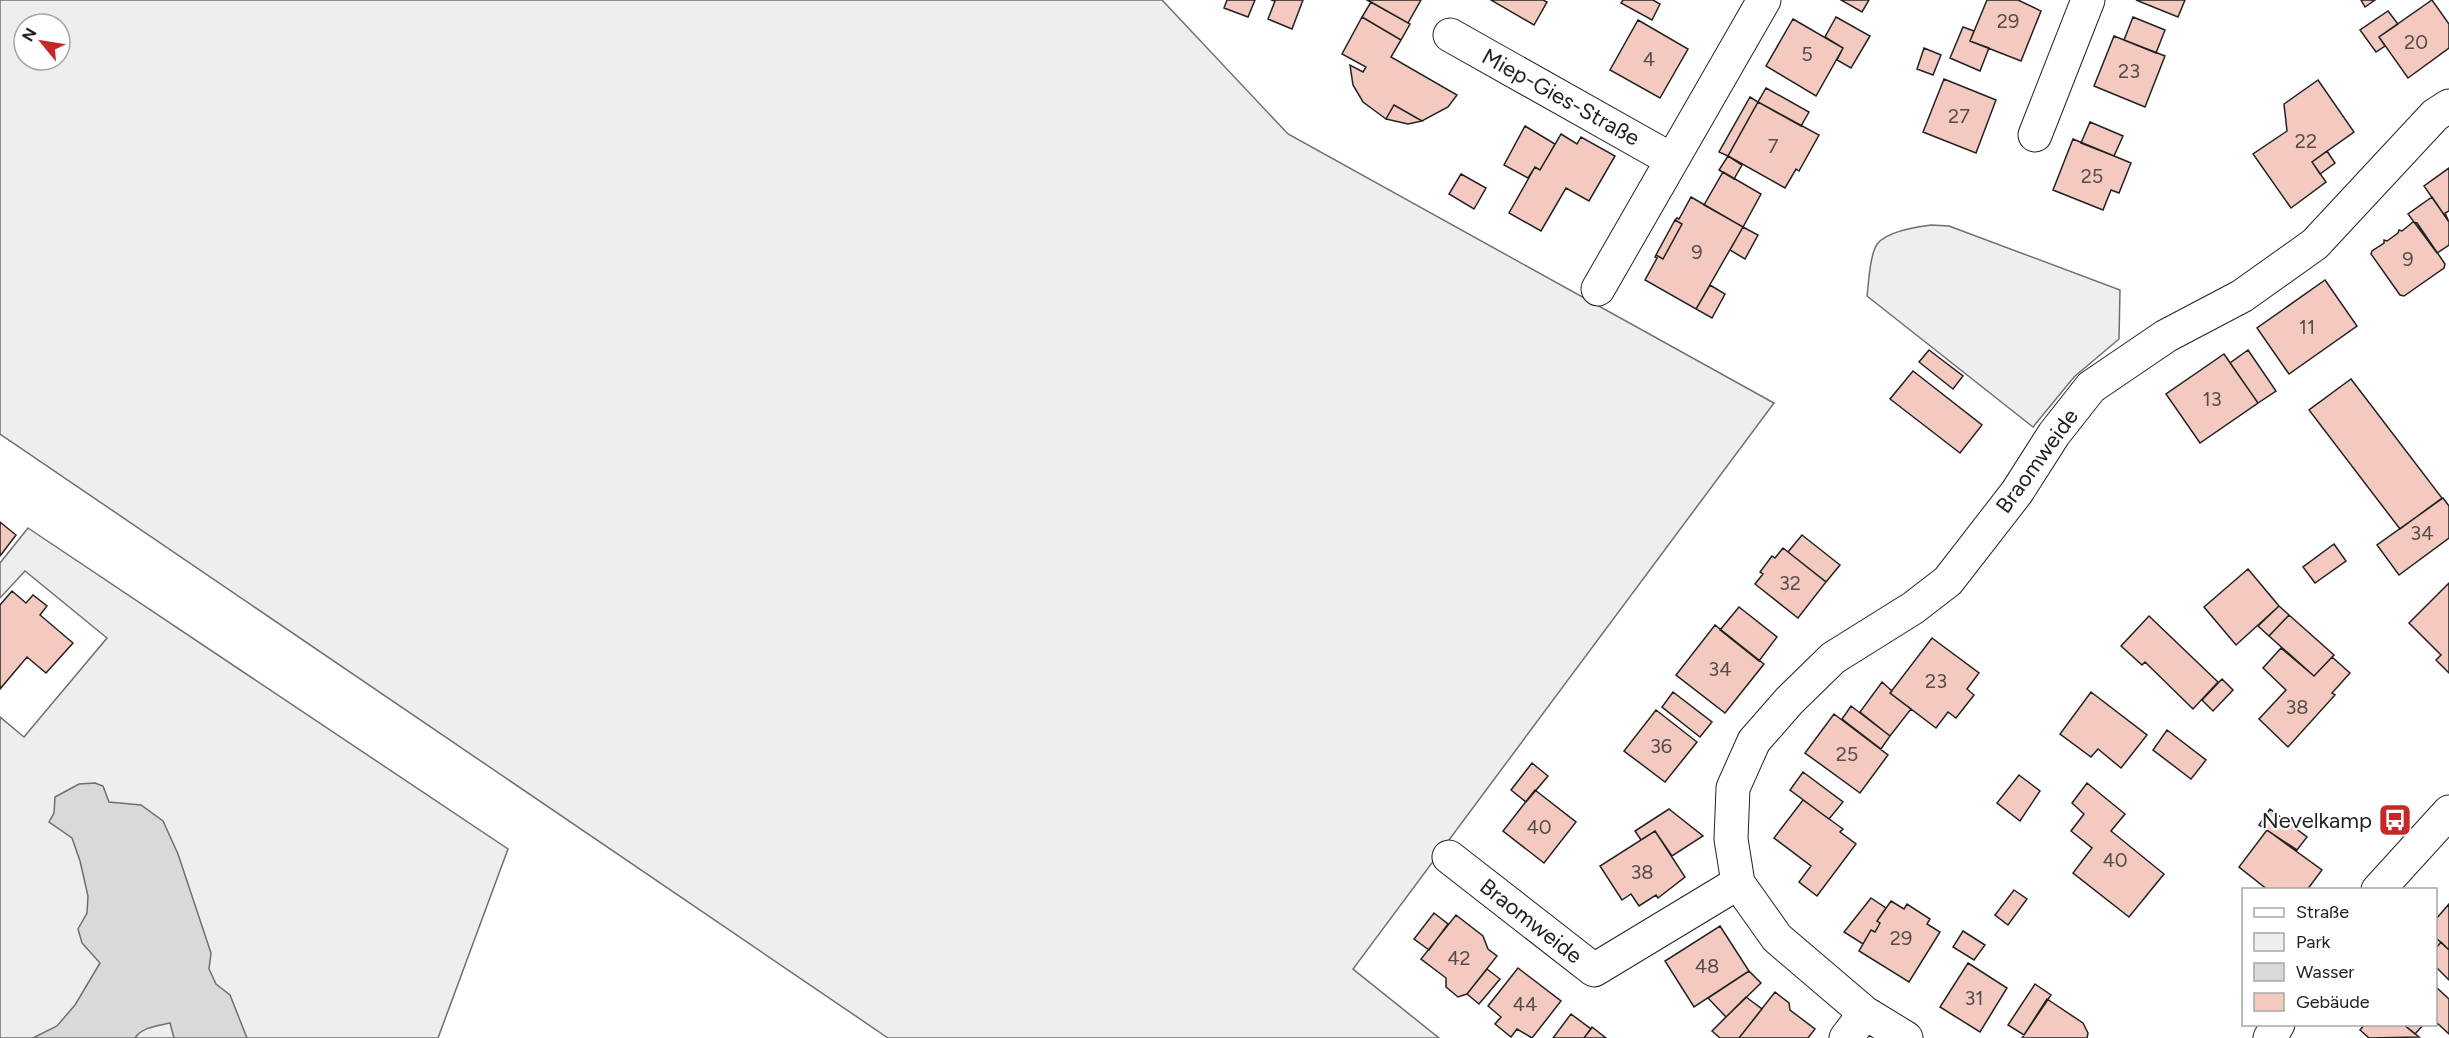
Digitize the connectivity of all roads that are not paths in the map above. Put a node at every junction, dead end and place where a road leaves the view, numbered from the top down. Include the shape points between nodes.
1 (1764, 0) edge
2 (2088, 0) edge
3 (1450, 34) dead end
4 (2449, 106) edge
5 (2035, 135) dead end
6 (1672, 160) junction
7 (1598, 289) dead end
8 (2447, 819) edge
9 (1449, 857) dead end
10 (1738, 883) junction
11 (2380, 888) edge
12 (1855, 1026) edge
13 (1906, 1038) edge

1 - 6 street
2 - 5 street
3 - 6 street, Miep-Gies-Straße
4 - 10 street, Braomweide via 2435,115 2315,244 2242,296 2166,336 2091,387 1948,581 1833,658 1789,701 1754,741 1733,788 1731,839
6 - 7 street
8 - 11 street
9 - 10 street, Braomweide via 1594,970
10 - 12 street, Braomweide via 1777,938
12 - 13 street, Braomweide

